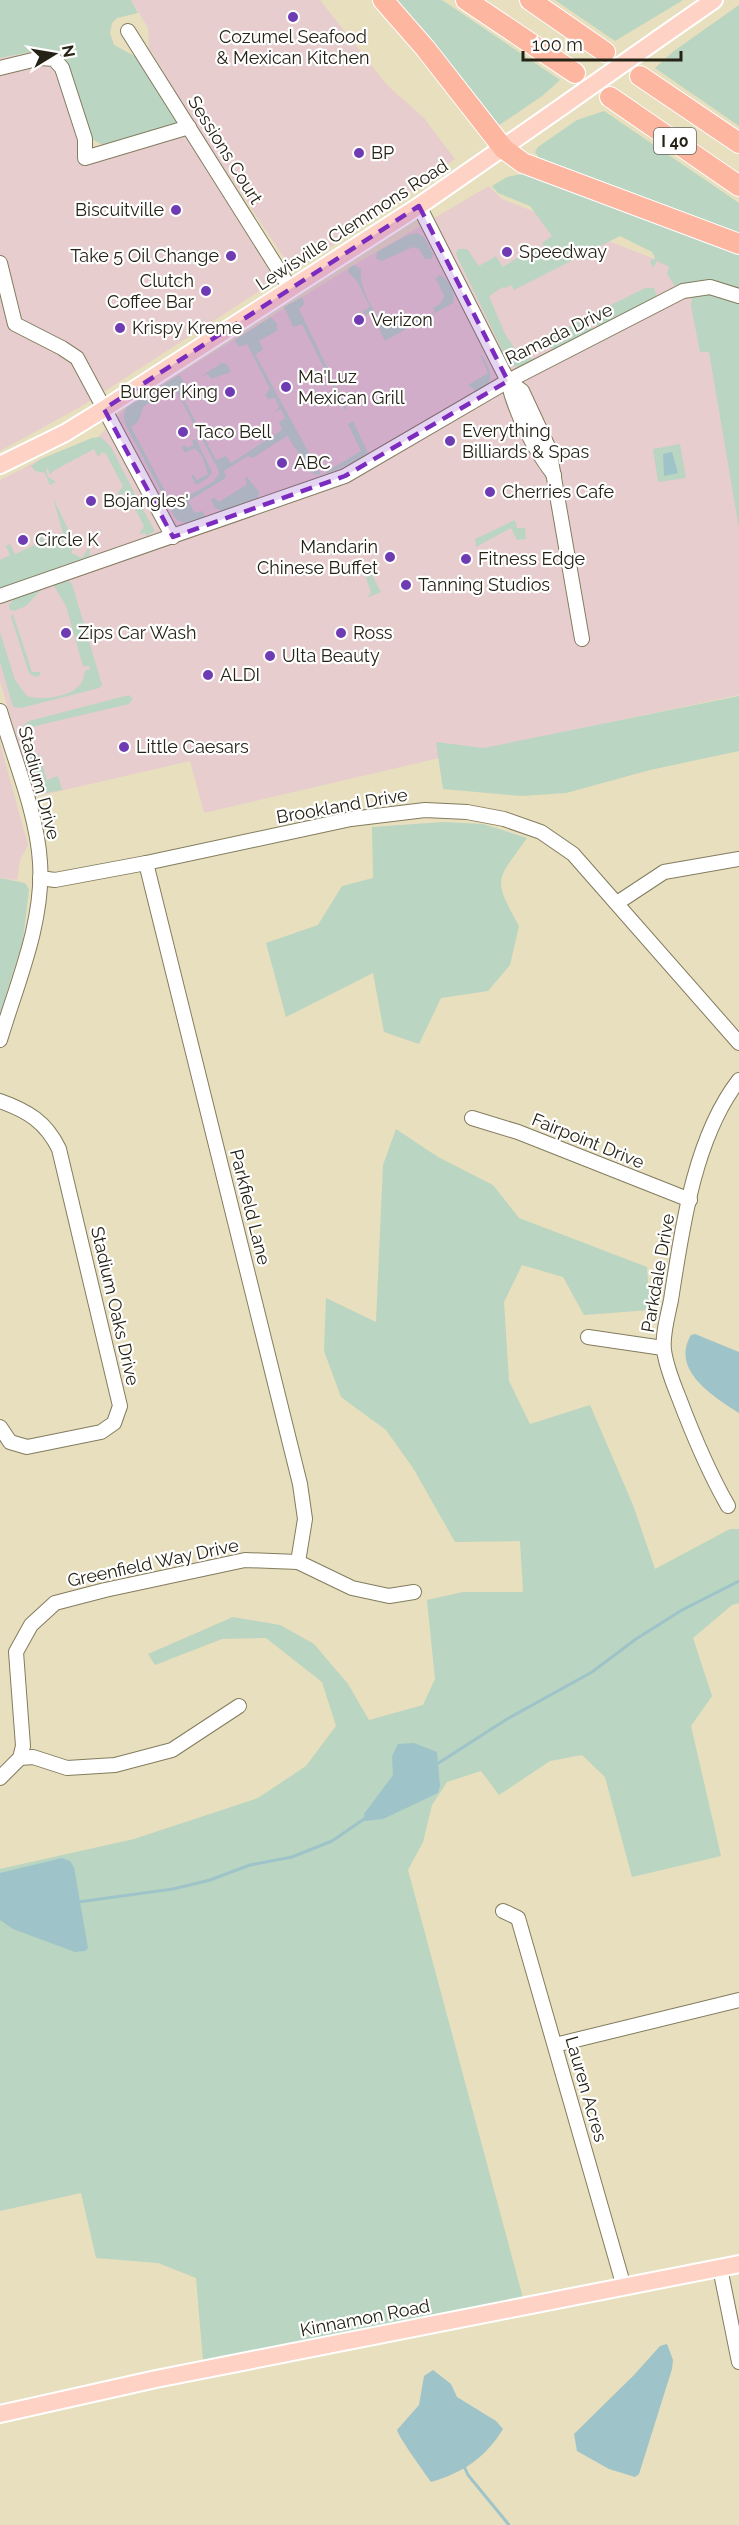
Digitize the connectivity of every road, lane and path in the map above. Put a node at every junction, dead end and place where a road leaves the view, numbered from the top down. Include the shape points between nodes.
1 (384, 0) edge
2 (466, 0) edge
3 (530, 0) edge
4 (714, 0) edge
5 (128, 31) dead end
6 (605, 52) dead end
7 (0, 68) edge
8 (575, 74) dead end
9 (640, 76) dead end
10 (610, 97) dead end
11 (189, 127) junction
12 (739, 143) edge
13 (504, 149) junction
14 (739, 186) edge
15 (419, 207) junction
16 (739, 244) edge
17 (0, 263) edge
18 (290, 288) junction
19 (739, 296) edge
20 (508, 381) junction
21 (104, 409) junction
22 (0, 465) edge
23 (172, 537) junction
24 (0, 596) edge
25 (582, 639) dead end
26 (0, 711) edge
27 (739, 859) edge
28 (146, 863) junction
29 (40, 878) junction
30 (617, 903) junction
31 (0, 1040) edge
32 (739, 1043) edge
33 (739, 1080) edge
34 (0, 1101) edge
35 (472, 1118) dead end
36 (690, 1200) junction
37 (588, 1337) dead end
38 (663, 1348) junction
39 (0, 1427) edge
40 (728, 1506) dead end
41 (298, 1562) junction
42 (414, 1592) dead end
43 (239, 1706) dead end
44 (20, 1758) junction
45 (0, 1778) edge
46 (503, 1911) dead end
47 (739, 2000) edge
48 (555, 2045) junction
49 (739, 2264) edge
50 (720, 2268) junction
51 (624, 2287) junction
52 (739, 2362) edge
53 (0, 2414) edge

1 - 13 highway
2 - 8 highway
3 - 6 highway
4 - 13 main road, Lewisville Clemmons Road, bridge
5 - 11 street, Sessions Court
7 - 11 street via 41,58 54,59 62,68 85,140 86,158
9 - 12 highway, I 40
10 - 14 highway, I 40
11 - 18 street, Sessions Court
13 - 15 main road, Lewisville Clemmons Road
13 - 16 highway via 523,163
15 - 18 main road, Lewisville Clemmons Road
15 - 20 street, Ramada Drive
17 - 21 street via 15,324 77,358
18 - 21 main road, Lewisville Clemmons Road
19 - 20 street, Ramada Drive via 710,288 684,291
20 - 23 street via 345,476
20 - 25 street via 522,391 549,448
21 - 22 main road, Lewisville Clemmons Road
21 - 23 street
23 - 24 street
26 - 29 street, Stadium Drive via 37,838
27 - 30 street via 664,872
28 - 29 street, Brookland Drive via 55,880
28 - 30 street, Brookland Drive via 351,819 425,810 467,812 541,832 573,854
28 - 41 street, Parkfield Lane via 300,1484 305,1519
29 - 31 street, Stadium Drive via 37,913
30 - 32 street, Brookland Drive
33 - 36 street, Parkdale Drive via 710,1128
34 - 39 street, Stadium Oaks Drive via 34,1116 59,1149 120,1406 114,1423 101,1432 27,1447 10,1442
35 - 36 street, Fairpoint Drive via 518,1132
36 - 38 street, Parkdale Drive
37 - 38 street
38 - 40 street, Parkdale Drive via 700,1452
41 - 42 street, Greenfield Way Drive via 352,1588 389,1596
41 - 44 street, Greenfield Way Drive via 245,1560 55,1603 31,1624 16,1652 23,1746
43 - 44 street via 172,1750 115,1766 67,1768 33,1757
44 - 45 street
46 - 48 street, Lauren Acres via 518,1918
47 - 48 street
48 - 51 street, Lauren Acres
49 - 50 main road, Kinnamon Road
50 - 51 main road, Kinnamon Road
50 - 52 street
51 - 53 main road, Kinnamon Road

